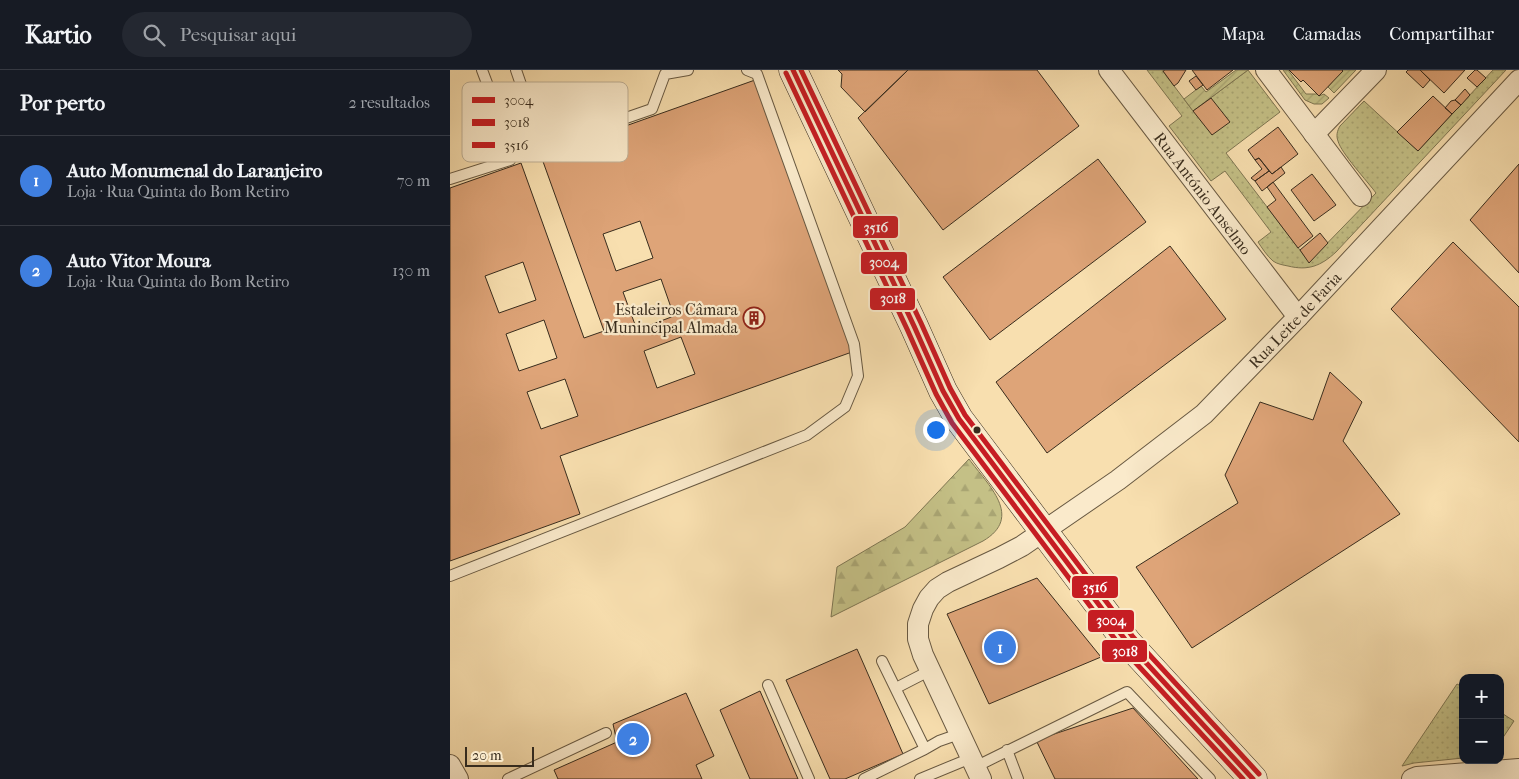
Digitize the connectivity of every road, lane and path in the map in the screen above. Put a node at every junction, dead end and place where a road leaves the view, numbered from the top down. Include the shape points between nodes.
1 (482, 70) edge
2 (516, 70) edge
3 (688, 70) edge
4 (747, 70) edge
5 (793, 70) edge
6 (1109, 70) edge
7 (1266, 70) edge
8 (1376, 70) edge
9 (1519, 80) edge
10 (487, 82) edge
11 (520, 82) edge
12 (628, 117) edge
13 (1314, 134) junction
14 (504, 162) edge
15 (450, 179) edge
16 (1361, 196) dead end
17 (1298, 317) junction
18 (1043, 532) junction
19 (450, 576) edge
20 (882, 661) dead end
21 (931, 670) junction
22 (768, 685) dead end
23 (896, 688) junction
24 (606, 733) dead end
25 (959, 734) junction
26 (925, 749) junction
27 (1007, 750) junction
28 (450, 765) edge
29 (975, 768) edge
30 (1519, 769) edge
31 (458, 779) edge
32 (508, 779) edge
33 (809, 779) edge
34 (864, 779) edge
35 (920, 779) edge
36 (1018, 779) edge
37 (1210, 779) edge
38 (1252, 779) edge
39 (1412, 779) edge

1 - 10 lane
2 - 11 lane
3 - 12 lane via 665,74 652,109
4 - 19 lane via 757,74 854,344 858,376 845,407 807,435
5 - 18 street via 943,391 959,419
6 - 17 street, Rua António Anselmo
7 - 13 street
8 - 13 street
9 - 17 street, Rua Leite de Faria
13 - 16 street
14 - 15 lane
17 - 18 street, Rua Leite de Faria via 1204,414
18 - 21 street, Rua Leite de Faria via 999,558 948,582 929,598 918,624 918,639
18 - 38 street via 1127,642
20 - 23 lane
21 - 23 lane
21 - 25 street, Rua Leite de Faria
22 - 33 lane
23 - 26 lane
24 - 32 lane
25 - 26 lane
25 - 29 street, Rua Leite de Faria
26 - 34 lane
27 - 29 lane
27 - 36 lane
27 - 37 lane via 1127,692
28 - 31 street
29 - 35 lane
30 - 39 street

